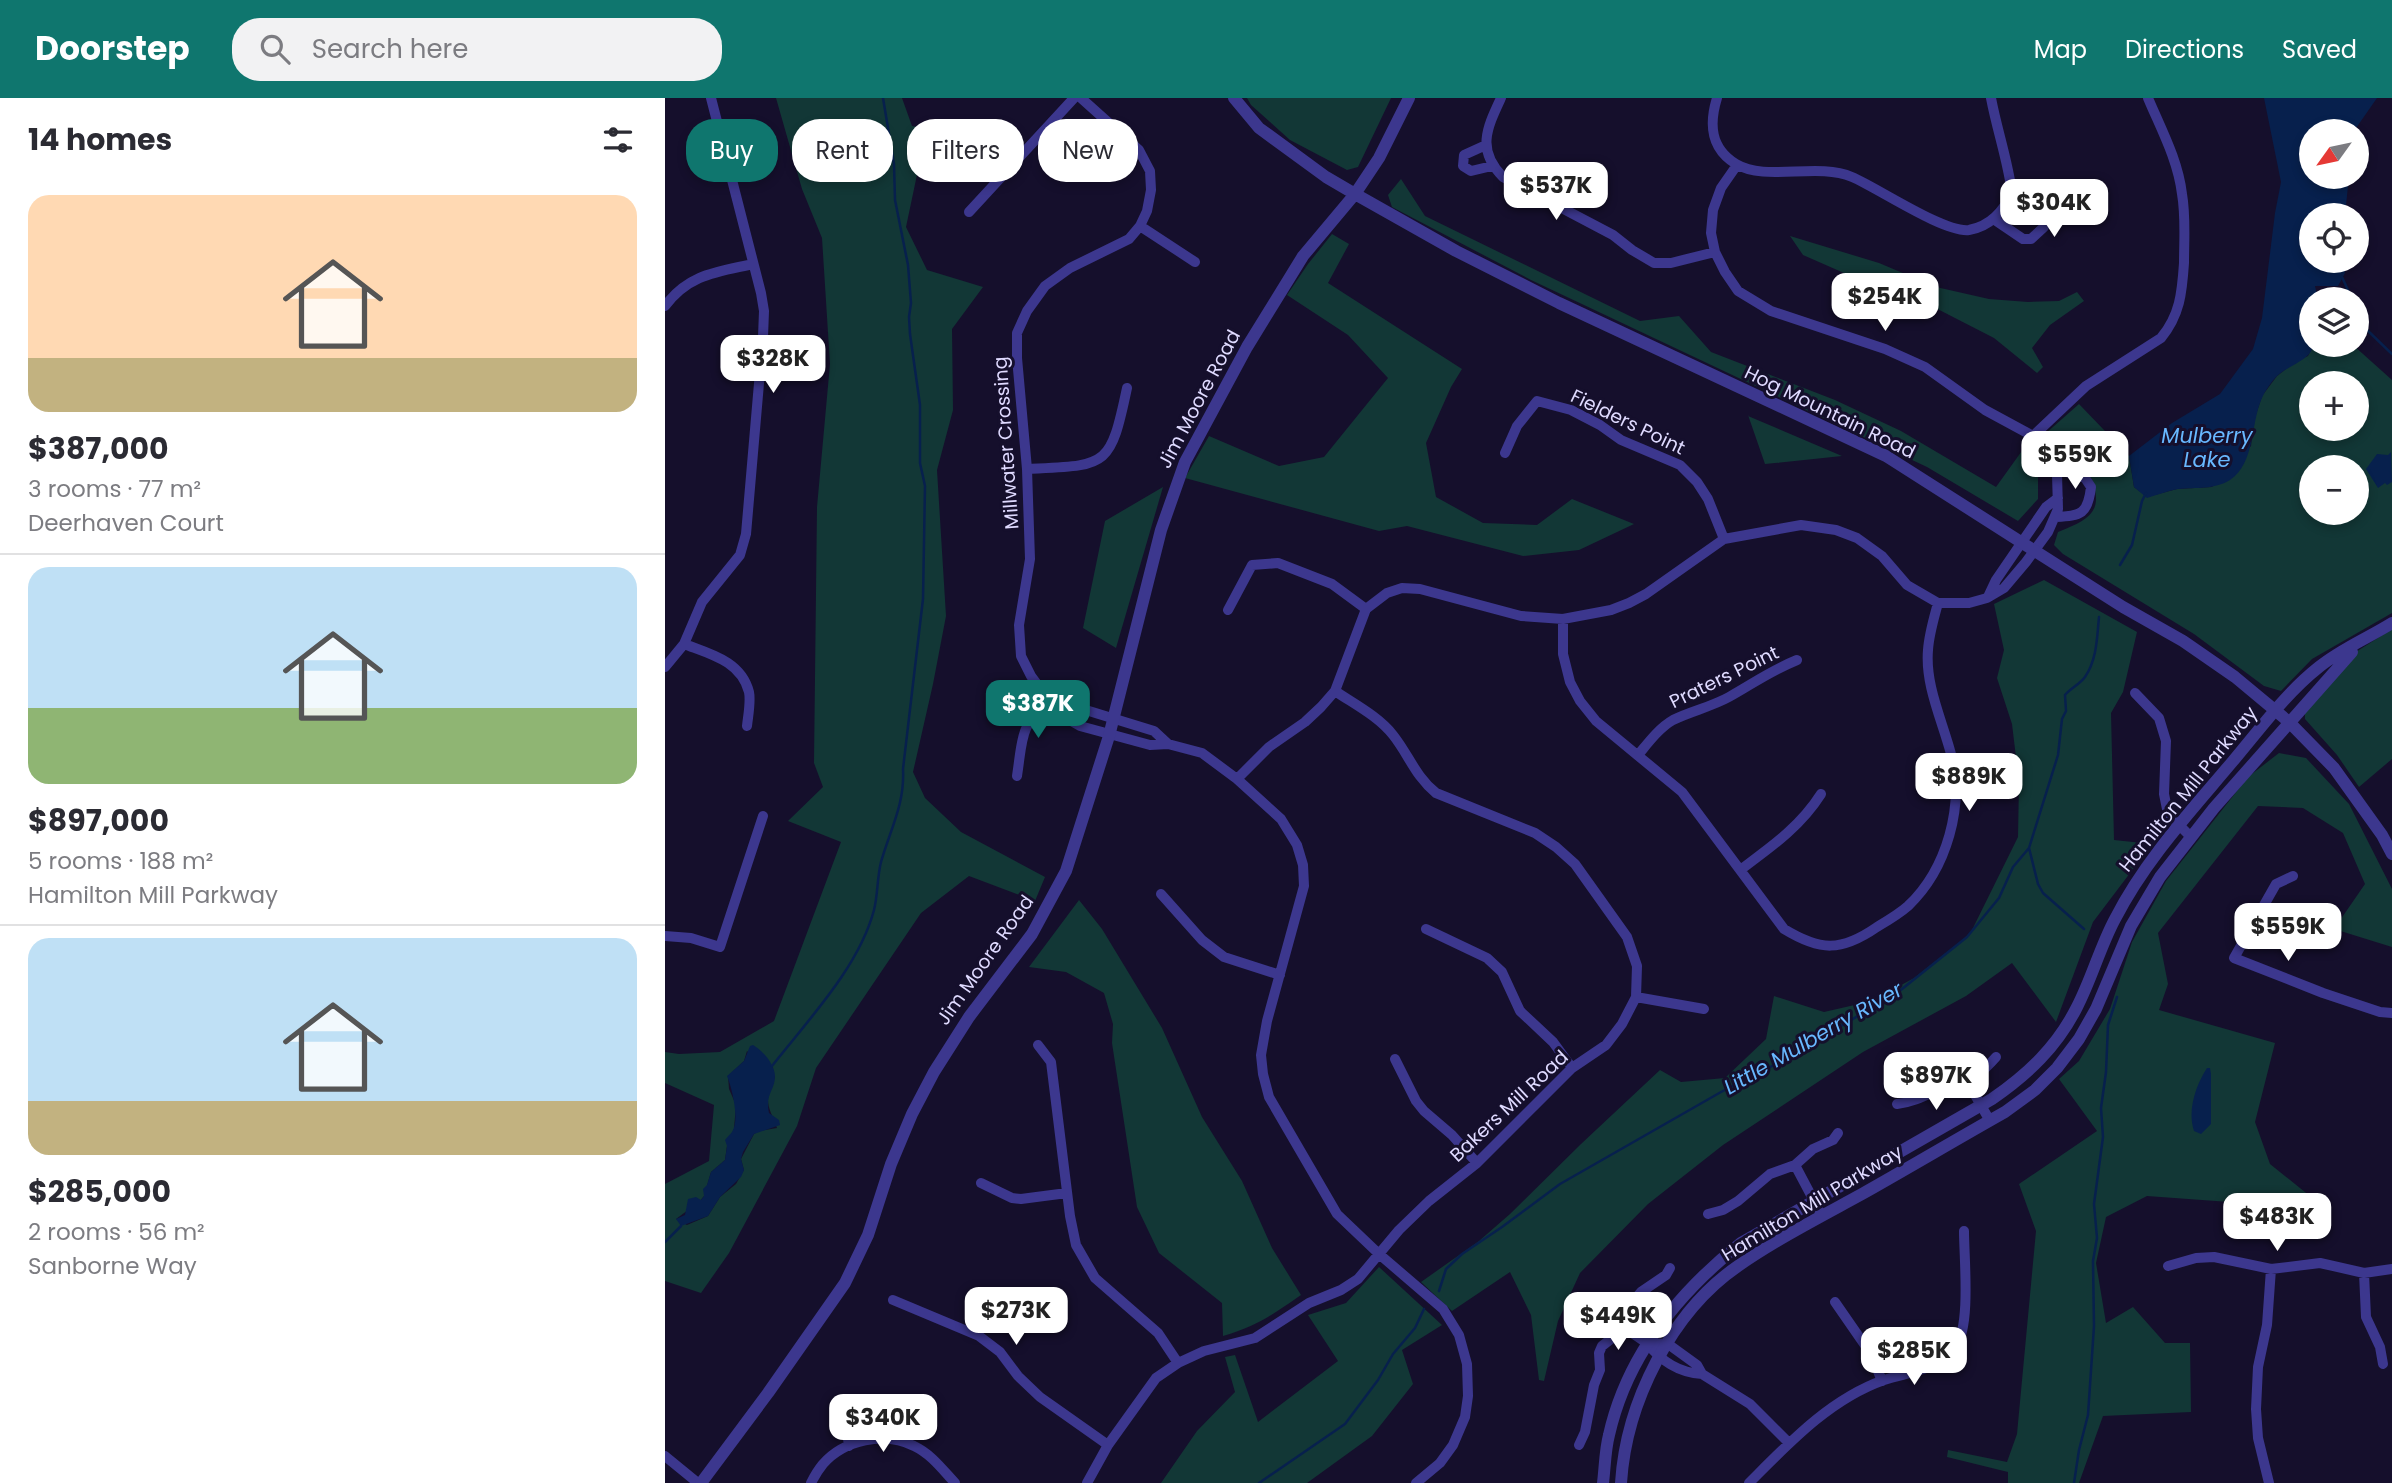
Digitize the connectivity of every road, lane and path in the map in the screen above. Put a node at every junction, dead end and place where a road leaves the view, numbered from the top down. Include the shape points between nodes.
1 (712, 98) edge
2 (1074, 98) edge
3 (1081, 98) edge
4 (1234, 98) edge
5 (1409, 98) edge
6 (1501, 98) edge
7 (1717, 98) edge
8 (1991, 98) edge
9 (2148, 98) edge
10 (1486, 145) junction
11 (1737, 164) junction
12 (1492, 166) junction
13 (2013, 193) junction
14 (1355, 194) junction
15 (969, 212) dead end
16 (1995, 220) junction
17 (1140, 226) junction
18 (1715, 252) junction
19 (1195, 262) dead end
20 (754, 264) junction
21 (665, 306) edge
22 (1127, 388) dead end
23 (2033, 436) junction
24 (1505, 453) dead end
25 (2054, 468) junction
26 (1027, 469) junction
27 (2058, 498) junction
28 (2056, 517) junction
29 (1724, 539) junction
30 (2022, 542) junction
31 (2035, 551) junction
32 (1987, 598) junction
33 (1938, 603) junction
34 (1228, 610) dead end
35 (1366, 610) junction
36 (1563, 619) junction
37 (2392, 624) edge
38 (2365, 639) junction
39 (684, 644) junction
40 (1797, 660) dead end
41 (665, 667) edge
42 (1335, 691) junction
43 (2135, 693) dead end
44 (1050, 699) junction
45 (2276, 710) junction
46 (1112, 718) junction
47 (2289, 722) junction
48 (747, 726) dead end
49 (1109, 736) junction
50 (1168, 744) junction
51 (1638, 755) junction
52 (1017, 776) dead end
53 (1237, 779) junction
54 (1821, 794) dead end
55 (763, 816) dead end
56 (2178, 826) junction
57 (2191, 837) junction
58 (2392, 854) edge
59 (1739, 870) junction
60 (2293, 876) dead end
61 (1161, 894) dead end
62 (1426, 929) dead end
63 (665, 936) edge
64 (1280, 975) junction
65 (1636, 997) junction
66 (1704, 1009) dead end
67 (2392, 1013) edge
68 (1038, 1045) dead end
69 (1996, 1057) dead end
70 (1395, 1059) dead end
71 (1573, 1068) junction
72 (1967, 1081) junction
73 (1897, 1104) dead end
74 (1981, 1105) junction
75 (1990, 1121) junction
76 (1838, 1133) dead end
77 (1477, 1163) junction
78 (1795, 1165) junction
79 (981, 1183) dead end
80 (1067, 1193) junction
81 (1813, 1201) junction
82 (1708, 1214) dead end
83 (1822, 1216) junction
84 (1964, 1231) dead end
85 (1379, 1254) junction
86 (2168, 1266) dead end
87 (1670, 1268) dead end
88 (2271, 1269) junction
89 (2392, 1269) edge
90 (2364, 1273) junction
91 (893, 1300) dead end
92 (1835, 1302) dead end
93 (1625, 1328) junction
94 (1647, 1343) junction
95 (1668, 1344) junction
96 (1658, 1358) junction
97 (1178, 1363) junction
98 (2383, 1364) dead end
99 (1702, 1374) junction
100 (1882, 1381) junction
101 (871, 1438) junction
102 (1789, 1443) junction
103 (1108, 1445) junction
104 (1579, 1445) dead end
105 (849, 1446) junction
106 (665, 1456) edge
107 (700, 1483) edge
108 (811, 1483) edge
109 (955, 1483) edge
110 (1087, 1483) edge
111 (1416, 1483) edge
112 (1603, 1483) edge
113 (1621, 1483) edge
114 (1749, 1483) edge
115 (2269, 1483) edge

1 - 20 street
2 - 15 street
3 - 17 street via 1139,150 1150,171 1151,190
4 - 14 street, Hog Mountain Road via 1259,128
5 - 14 street, Jim Moore Road
6 - 10 street via 1488,127
7 - 11 street via 1711,131 1721,152
8 - 13 street
9 - 23 street via 2182,192 2180,305 2161,338 2086,386
10 - 12 street
10 - 12 street via 1464,155 1463,166 1471,171
11 - 16 street via 1757,172 1819,170 1850,176 1949,226 1968,230
11 - 18 street via 1713,210
12 - 18 street via 1503,177 1613,235 1654,263
13 - 16 street
13 - 16 street via 2039,210 2044,227 2031,239 2023,239
14 - 30 street, Hog Mountain Road via 1559,303 1886,456
14 - 46 street, Jim Moore Road via 1303,256 1185,462 1161,530
17 - 19 street
17 - 26 street, Millwater Crossing via 1129,239 1070,268 1045,286 1027,311 1017,333 1017,358
18 - 23 street via 1738,291 1770,312 1915,362
20 - 21 street via 701,275
20 - 39 street via 764,311 746,534 740,555 702,602
22 - 26 street via 1118,432 1105,455 1077,467
23 - 25 street
24 - 29 street, Fielders Point via 1517,426 1537,401 1571,410 1621,440 1680,465 1697,482
25 - 27 street
25 - 28 street via 2085,478 2091,487 2082,512
26 - 44 street, Millwater Crossing via 1030,559 1019,625 1021,656
27 - 28 street
27 - 30 street via 2046,507
28 - 31 street
29 - 33 street via 1801,526 1836,530 1857,538 1882,556 1907,585
29 - 36 street via 1629,603
30 - 31 street, Hog Mountain Road
30 - 32 street
31 - 32 street via 2004,588
31 - 45 street, Hog Mountain Road via 2183,641
32 - 33 street
33 - 59 street via 1929,642 1929,680 1957,788 1953,822 1926,886 1907,907 1866,935 1834,947 1822,946 1804,942 1784,929
34 - 35 street via 1252,565 1278,564 1332,584
35 - 36 street via 1387,593 1402,588 1521,616
35 - 42 street
36 - 51 street via 1563,654 1580,701 1596,721
37 - 38 street, Hamilton Mill Parkway
38 - 45 street, Hamilton Mill Parkway via 2318,667
38 - 47 street, Hamilton Mill Parkway
39 - 41 street
39 - 48 street via 724,659 741,674 750,694
40 - 51 street, Praters Point via 1730,697 1673,720
42 - 53 street
42 - 65 street, Bakers Mill Road via 1392,734 1422,782 1436,793 1535,833 1575,864 1627,937 1637,966
43 - 56 street via 2159,718 2166,741 2164,794 2168,814
44 - 46 street
44 - 49 street, Millwater Crossing via 1059,714
44 - 52 street via 1024,728
45 - 47 street, Hog Mountain Road
45 - 56 street, Hamilton Mill Parkway
46 - 49 street, Jim Moore Road
46 - 50 street via 1154,732
47 - 57 street, Hamilton Mill Parkway
47 - 58 street, Hog Mountain Road via 2334,768
49 - 50 street, Millwater Crossing
49 - 107 street, Jim Moore Road via 1066,871 1032,934 934,1072 912,1114 845,1283
50 - 53 street via 1202,753
51 - 59 street via 1682,792
53 - 64 street via 1281,819 1303,865 1304,886
54 - 59 street via 1788,835
55 - 63 street via 720,947
56 - 57 street
56 - 74 street, Hamilton Mill Parkway via 2115,918 2077,1008 2055,1043 2023,1077
57 - 75 street, Hamilton Mill Parkway via 2131,926 2079,1039 2035,1090
60 - 67 street via 2276,884 2234,958 2323,993
61 - 64 street via 1202,940 1224,957
62 - 71 street via 1487,958 1502,972 1520,1011
64 - 85 street via 1261,1055 1269,1097 1332,1206
65 - 66 street
65 - 71 street, Bakers Mill Road via 1606,1045
68 - 80 street via 1051,1062
69 - 72 street
70 - 77 street via 1416,1101
71 - 77 street, Bakers Mill Road
72 - 73 street via 1912,1103
72 - 74 street
74 - 75 street
74 - 81 street, Hamilton Mill Parkway
75 - 83 street, Hamilton Mill Parkway
76 - 78 street
77 - 85 street, Bakers Mill Road via 1429,1201
78 - 81 street
78 - 82 street via 1770,1174 1738,1201
79 - 80 street via 1012,1198
80 - 97 street via 1076,1245 1095,1278 1158,1333
81 - 83 street
81 - 94 street, Hamilton Mill Parkway via 1741,1243 1707,1269
83 - 95 street, Hamilton Mill Parkway via 1736,1267 1698,1302
84 - 100 street via 1964,1325 1956,1347 1941,1363
85 - 97 street, Bakers Mill Road via 1342,1290 1309,1303 1255,1338 1204,1350
85 - 111 street via 1443,1309 1459,1335 1467,1364 1465,1418 1440,1463
86 - 88 street via 2214,1258
87 - 93 street via 1635,1300
88 - 90 street via 2320,1263
88 - 115 street via 2256,1409
89 - 90 street
90 - 98 street via 2366,1317
91 - 103 street via 979,1336 1000,1352 1040,1397
92 - 100 street via 1871,1354
93 - 94 street
93 - 104 street via 1599,1353 1599,1370
94 - 95 street
94 - 96 street
94 - 112 street, Hamilton Mill Parkway via 1608,1435
95 - 96 street, Hamilton Mill Parkway
95 - 99 street
96 - 99 street
96 - 113 street, Hamilton Mill Parkway via 1628,1429
97 - 103 street, Bakers Mill Road via 1156,1378
99 - 102 street via 1751,1404
100 - 102 street via 1845,1397
101 - 105 street
101 - 105 street via 867,1424 852,1417 846,1423
101 - 109 street via 913,1445
102 - 114 street
103 - 110 street, Bakers Mill Road
105 - 108 street via 822,1465
106 - 107 street

